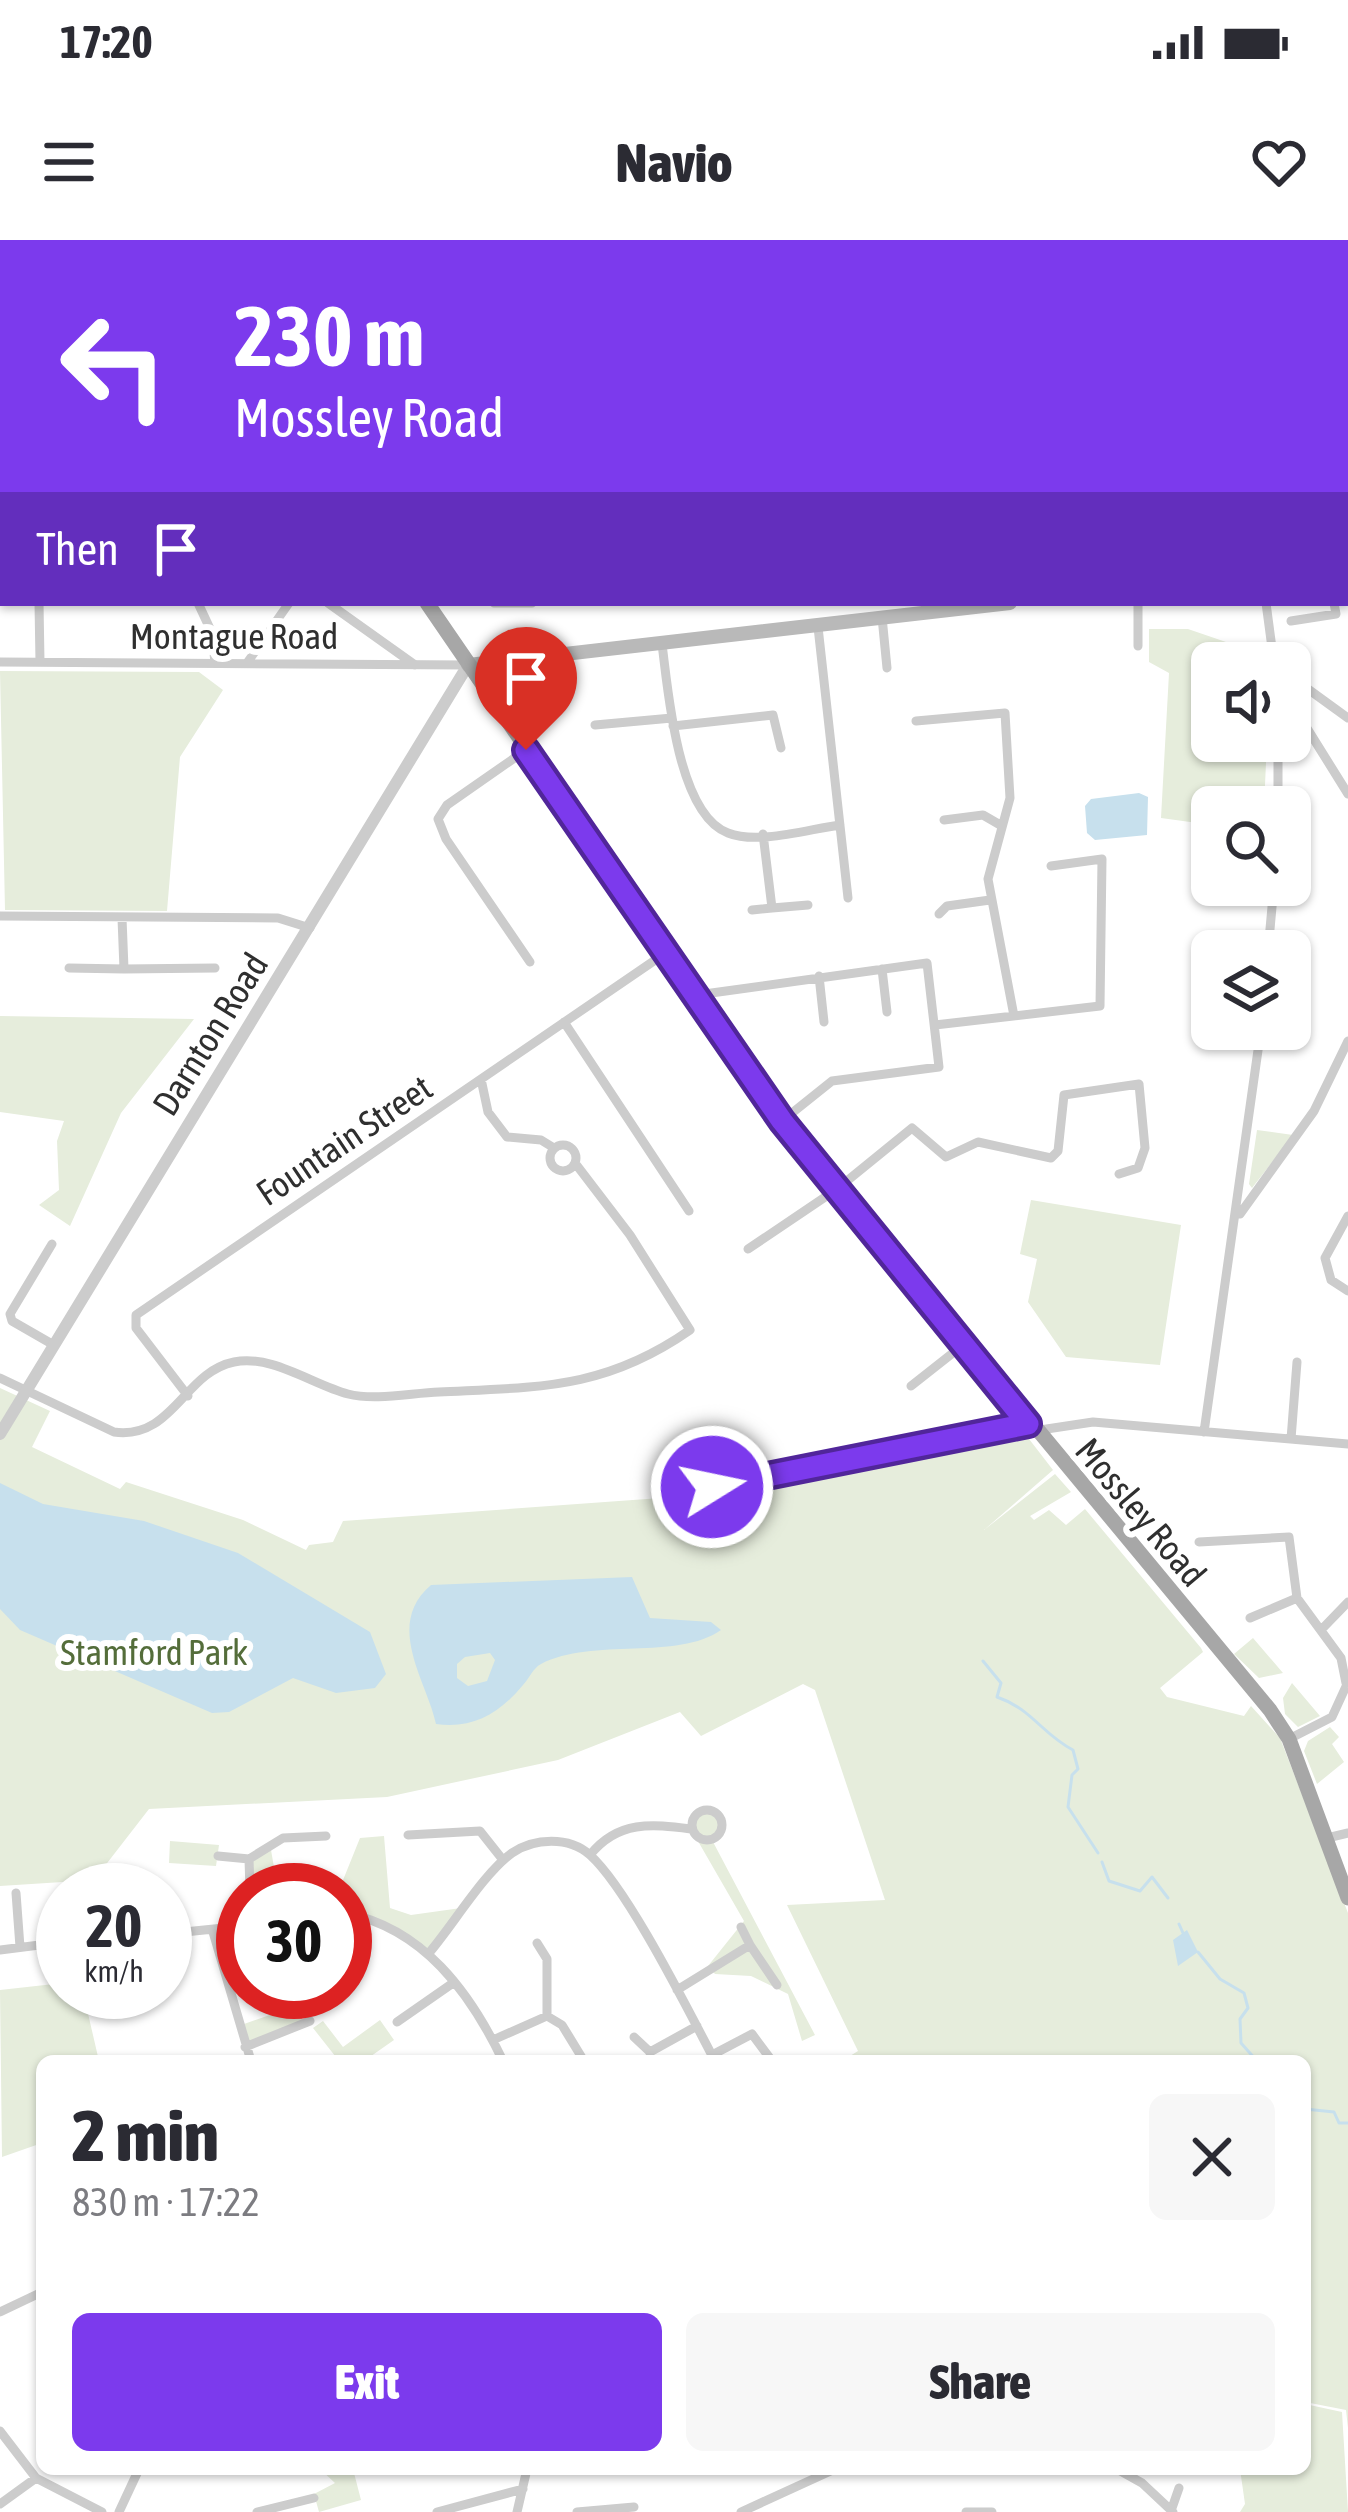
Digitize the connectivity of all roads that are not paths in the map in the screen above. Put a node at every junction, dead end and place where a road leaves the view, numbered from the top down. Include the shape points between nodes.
1 (39, 606) edge
2 (199, 606) edge
3 (287, 606) edge
4 (337, 606) edge
5 (429, 606) edge
6 (983, 606) edge
7 (1138, 606) edge
8 (1266, 606) edge
9 (1339, 610) edge
10 (882, 617) junction
11 (1291, 621) dead end
12 (818, 627) junction
13 (1271, 642) edge
14 (662, 644) junction
15 (1138, 646) dead end
16 (0, 662) edge
17 (40, 662) junction
18 (214, 663) junction
19 (247, 663) junction
20 (415, 665) junction
21 (468, 665) junction
22 (887, 668) dead end
23 (1311, 691) edge
24 (1348, 718) edge
25 (673, 722) junction
26 (916, 722) dead end
27 (595, 725) dead end
28 (1311, 735) edge
29 (781, 748) dead end
30 (526, 750) junction
31 (1348, 794) edge
32 (944, 820) dead end
33 (840, 825) junction
34 (1002, 826) junction
35 (763, 835) junction
36 (1051, 866) dead end
37 (848, 898) dead end
38 (990, 900) junction
39 (808, 904) dead end
40 (772, 908) junction
41 (752, 910) dead end
42 (939, 914) dead end
43 (2, 918) edge
44 (122, 918) junction
45 (311, 929) junction
46 (664, 954) junction
47 (530, 962) dead end
48 (69, 968) dead end
49 (215, 968) dead end
50 (124, 969) junction
51 (882, 969) junction
52 (819, 976) junction
53 (694, 997) junction
54 (1100, 1006) junction
55 (887, 1012) dead end
56 (1014, 1016) junction
57 (1102, 1021) dead end
58 (564, 1022) junction
59 (824, 1022) dead end
60 (935, 1025) junction
61 (1348, 1041) edge
62 (1258, 1050) edge
63 (461, 1075) dead end
64 (482, 1079) junction
65 (470, 1087) junction
66 (782, 1121) junction
67 (554, 1148) junction
68 (575, 1163) junction
69 (1119, 1174) dead end
70 (837, 1189) junction
71 (689, 1211) dead end
72 (1348, 1216) edge
73 (1238, 1218) junction
74 (52, 1244) dead end
75 (748, 1250) dead end
76 (1348, 1291) edge
77 (52, 1344) junction
78 (964, 1345) junction
79 (1297, 1362) dead end
80 (0, 1378) edge
81 (911, 1387) dead end
82 (26, 1394) junction
83 (188, 1396) junction
84 (1031, 1428) junction
85 (1204, 1432) junction
86 (0, 1434) edge
87 (1291, 1439) junction
88 (1348, 1444) edge
89 (712, 1487) dead end
90 (1199, 1542) dead end
91 (1297, 1598) junction
92 (1348, 1602) edge
93 (1250, 1618) dead end
94 (1321, 1630) junction
95 (1347, 1682) edge
96 (1289, 1739) junction
97 (692, 1829) dead end
98 (1348, 1833) edge
99 (408, 1835) dead end
100 (326, 1836) dead end
101 (1327, 1838) junction
102 (590, 1855) junction
103 (218, 1856) dead end
104 (249, 1859) junction
105 (503, 1860) junction
106 (249, 1863) edge
107 (16, 1893) dead end
108 (1348, 1898) edge
109 (372, 1920) edge
110 (741, 1927) dead end
111 (216, 1931) edge
112 (213, 1932) junction
113 (192, 1933) edge
114 (537, 1943) dead end
115 (36, 1945) edge
116 (750, 1945) junction
117 (20, 1947) junction
118 (0, 1950) edge
119 (429, 1953) junction
120 (453, 1983) junction
121 (778, 1985) dead end
122 (677, 1990) junction
123 (548, 2016) junction
124 (310, 2021) dead end
125 (397, 2022) dead end
126 (697, 2026) junction
127 (634, 2038) dead end
128 (493, 2040) junction
129 (245, 2047) junction
130 (248, 2055) edge
131 (500, 2055) edge
132 (580, 2055) edge
133 (649, 2055) edge
134 (652, 2055) edge
135 (712, 2055) edge
136 (718, 2055) edge
137 (768, 2055) edge
138 (36, 2295) edge
139 (0, 2312) edge
140 (0, 2431) edge
141 (136, 2475) edge
142 (526, 2475) edge
143 (807, 2475) edge
144 (1125, 2475) edge
145 (36, 2477) junction
146 (1178, 2488) dead end
147 (523, 2489) junction
148 (314, 2498) dead end
149 (0, 2504) edge
150 (630, 2509) edge
151 (1173, 2510) edge
152 (520, 2511) edge
153 (102, 2512) edge
154 (119, 2512) edge
155 (256, 2512) edge
156 (437, 2512) edge
157 (577, 2512) edge
158 (741, 2512) edge
159 (966, 2512) edge
160 (992, 2512) edge

1 - 17 street
2 - 18 street
3 - 19 street
4 - 20 street
5 - 21 main road, Mossley Road
6 - 10 main road
7 - 15 street
8 - 13 street
9 - 11 street
10 - 12 main road
10 - 22 street
12 - 14 main road
12 - 33 street
14 - 21 main road
14 - 25 street
16 - 17 street, Montague Road
17 - 18 street, Montague Road
18 - 19 street, Montague Road
19 - 20 street, Montague Road
20 - 21 street, Montague Road
21 - 30 main road, Mossley Road
21 - 45 street, Darnton Road
23 - 24 street
25 - 27 street
25 - 29 street via 773,715
25 - 35 street via 679,763 718,827
26 - 34 street via 1005,713 1011,781
28 - 31 street
30 - 46 main road, Mossley Road
30 - 47 street via 438,819
32 - 34 street via 983,815
33 - 35 street
33 - 37 street
34 - 38 street
35 - 40 street
36 - 54 street via 1102,860
38 - 42 street
38 - 56 street
39 - 40 street
40 - 41 street
43 - 44 street
44 - 45 street via 278,918
44 - 50 street
45 - 77 street, Darnton Road
46 - 53 main road, Mossley Road
46 - 58 street, Fountain Street
48 - 50 street
49 - 50 street
51 - 52 street
51 - 55 street
51 - 60 street via 927,963
52 - 53 street
52 - 59 street
53 - 66 main road, Mossley Road
54 - 56 street
54 - 57 street
56 - 60 street
58 - 64 street, Fountain Street
58 - 71 street
60 - 66 street via 939,1067 832,1081
61 - 73 street via 1314,1111
62 - 73 street
63 - 65 street
64 - 65 street, Fountain Street
64 - 67 street via 488,1112 507,1137
65 - 83 street, Fountain Street via 136,1315 136,1328
66 - 70 main road, Mossley Road
67 - 68 street via 571,1147
67 - 68 street via 554,1168
68 - 83 street via 690,1330 632,1365 556,1388 361,1396 236,1361 210,1372
69 - 70 street via 1138,1168 1145,1148 1139,1084 1064,1095 1055,1157 978,1142 946,1156 912,1128
70 - 75 street
70 - 78 main road, Mossley Road
72 - 76 street via 1325,1258 1330,1280
73 - 85 street
74 - 77 street via 10,1315
77 - 82 street, Darnton Road
78 - 81 street
78 - 84 main road, Mossley Road
79 - 87 street
80 - 82 street
82 - 83 street via 134,1434
82 - 86 street, Darnton Road
84 - 85 street via 1093,1422
84 - 89 street
84 - 96 main road, Mossley Road
85 - 87 street
87 - 88 street
90 - 91 street via 1289,1537
91 - 93 street
91 - 94 street
92 - 94 street
94 - 95 street
95 - 96 street via 1331,1717
96 - 101 main road, Mossley Road
97 - 102 street via 626,1828
98 - 101 street
99 - 105 street via 480,1831
100 - 104 street via 283,1838
101 - 108 main road, Mossley Road
102 - 105 street via 542,1841
102 - 122 street
103 - 104 street
104 - 106 street
105 - 119 street
107 - 117 street
109 - 119 street
110 - 116 street
111 - 112 street
112 - 113 street
112 - 129 street
114 - 123 street via 547,1959
115 - 117 street
116 - 121 street
116 - 122 street
117 - 118 street
119 - 120 street
120 - 125 street
120 - 128 street
122 - 126 street
123 - 128 street
123 - 132 street
124 - 129 street
126 - 134 street
126 - 135 street
127 - 133 street
128 - 131 street
129 - 130 street
136 - 137 street via 752,2034
138 - 139 street
140 - 145 street
141 - 154 street
142 - 147 street
143 - 158 street
144 - 151 street
145 - 149 street
145 - 153 street
146 - 151 street
147 - 152 street
147 - 156 street
148 - 155 street
150 - 157 street
159 - 160 street

